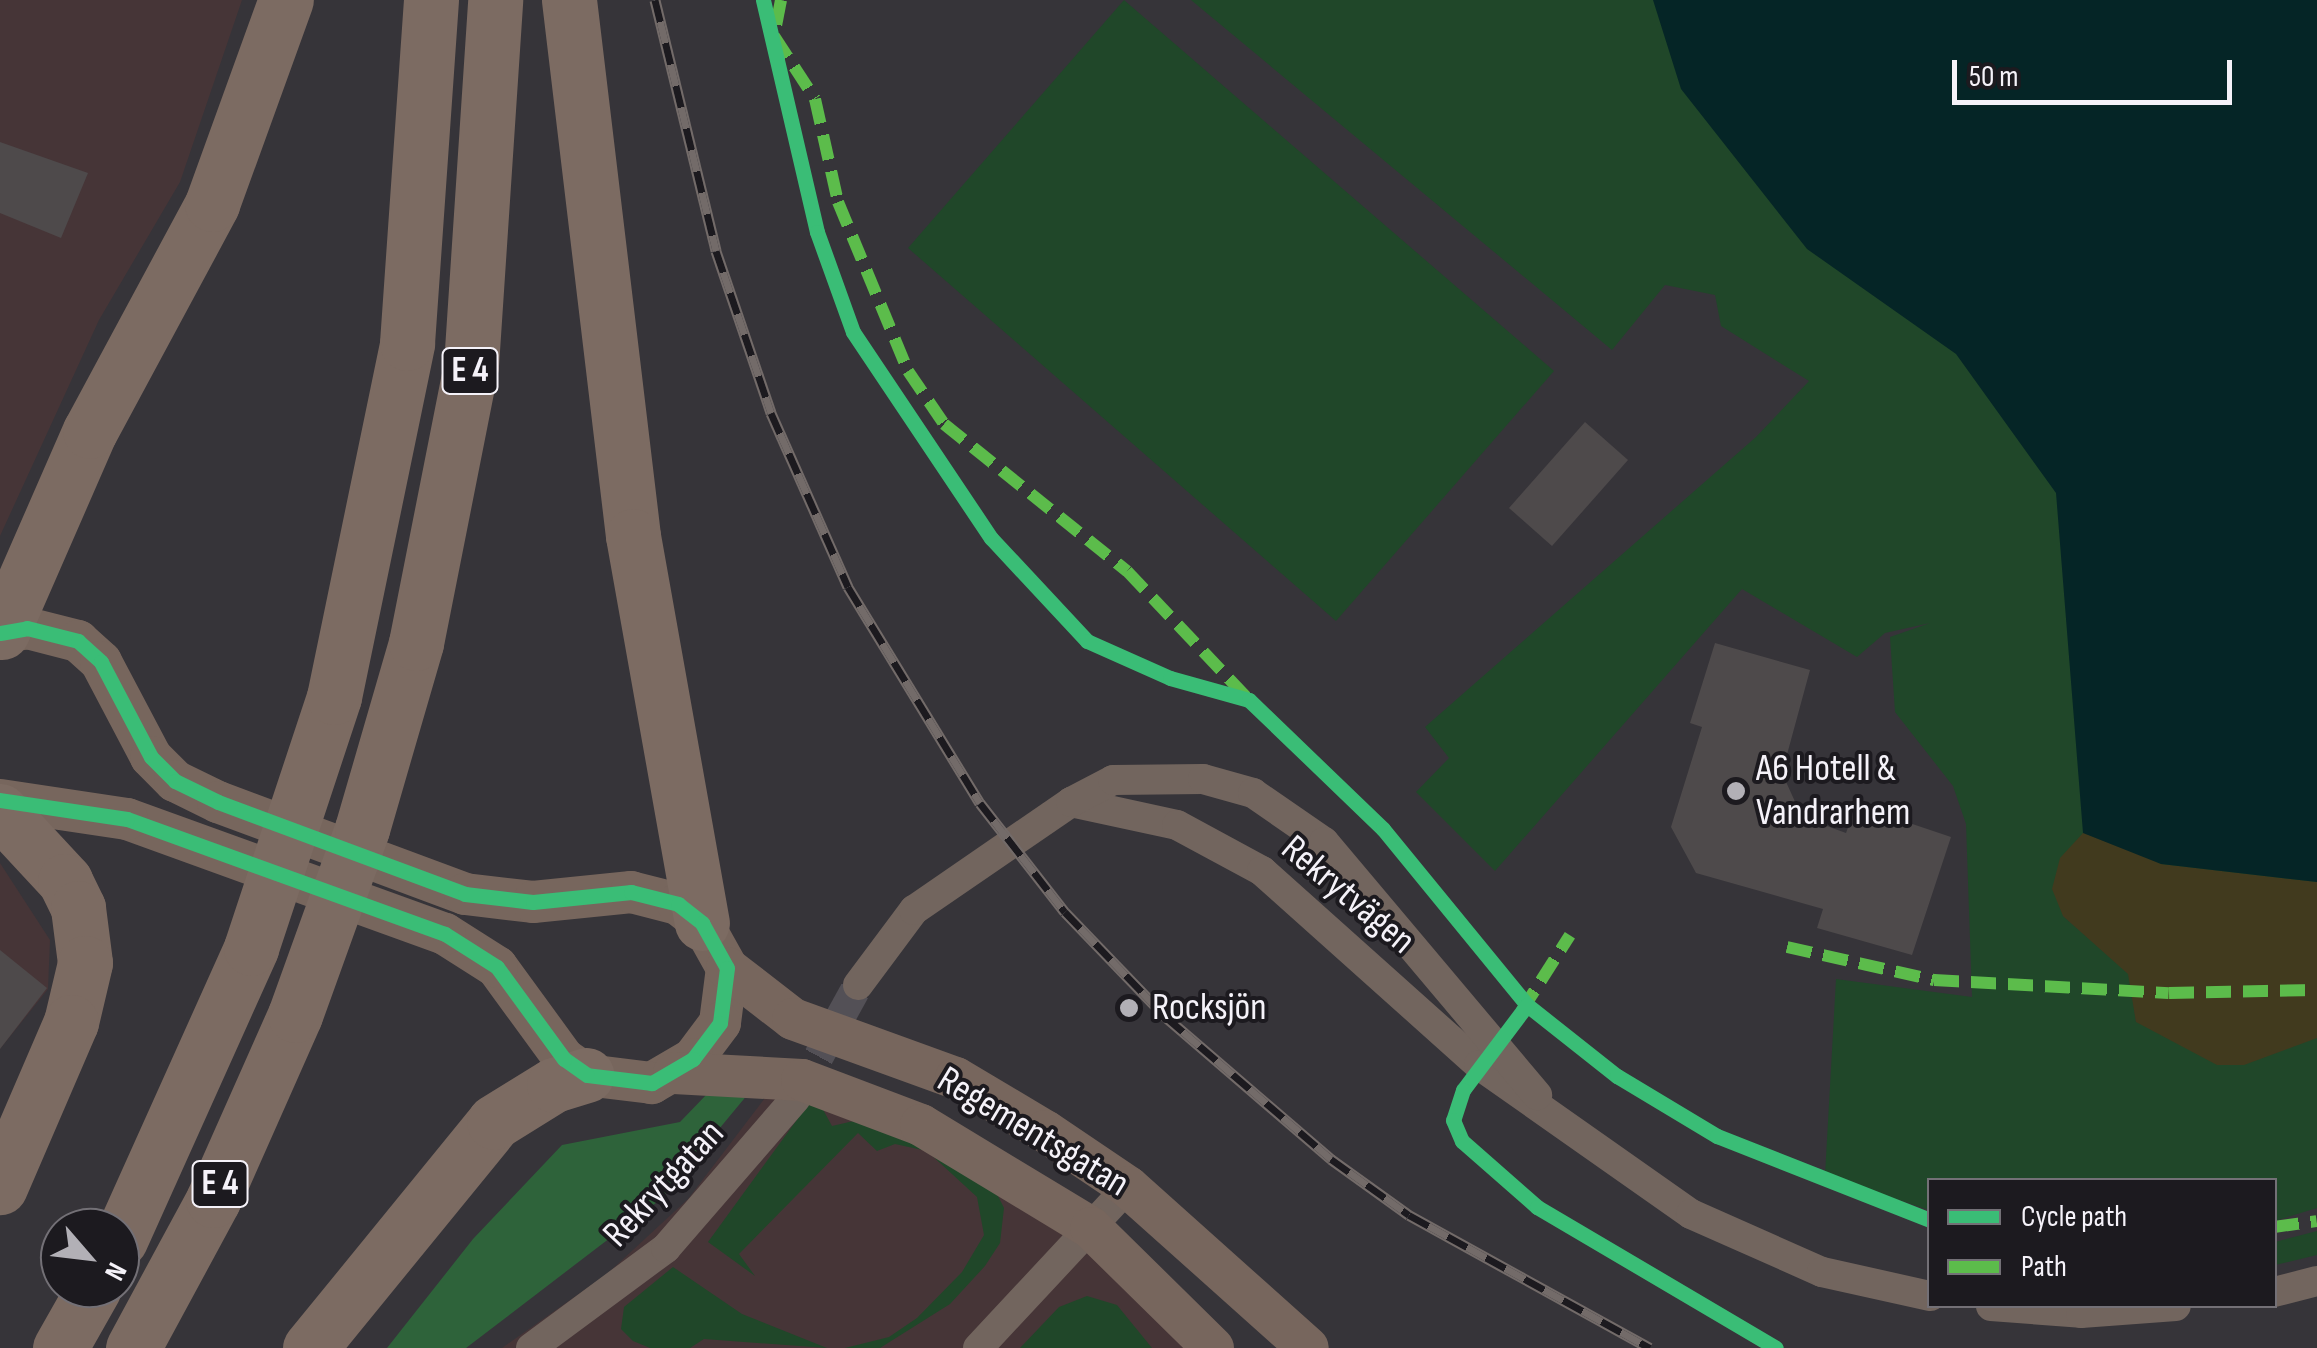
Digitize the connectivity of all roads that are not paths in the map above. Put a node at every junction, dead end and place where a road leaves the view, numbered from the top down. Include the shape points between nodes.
1 (286, 0) edge
2 (431, 0) edge
3 (495, 0) edge
4 (569, 0) edge
5 (1, 633) edge
6 (0, 800) edge
7 (1071, 802) junction
8 (0, 811) edge
9 (714, 946) junction
10 (858, 985) tunnel mouth
11 (674, 1073) junction
12 (588, 1076) junction
13 (796, 1098) tunnel mouth
14 (1545, 1106) junction
15 (0, 1186) edge
16 (1128, 1187) junction
17 (134, 1208) edge
18 (1091, 1228) junction
19 (2317, 1281) edge
20 (2277, 1291) edge
21 (1927, 1295) edge
22 (83, 1308) edge
23 (2017, 1308) edge
24 (2149, 1308) edge
25 (569, 1338) edge
26 (60, 1348) edge
27 (134, 1348) edge
28 (310, 1348) edge
29 (530, 1348) edge
30 (978, 1348) edge
31 (1213, 1348) edge
32 (1308, 1348) edge

1 - 5 highway via 212,204 90,430
2 - 17 highway, E 4 via 407,344 343,661 251,948
3 - 27 highway, E 4 via 471,365 416,643 362,829 295,1015 213,1200
4 - 9 highway via 636,556
5 - 9 street, Regementsgatan via 27,628 78,641 101,662 151,757 175,781 218,802 464,894 533,902 631,892 678,904
6 - 12 street via 127,819 445,934 497,967 564,1059
7 - 10 street, Rekrytvägen via 914,910
7 - 14 street, Rekrytvägen via 1177,825 1262,871 1478,1066
7 - 14 street, Rekrytvägen via 1113,780 1156,775 1253,793 1293,816 1366,886
8 - 15 highway via 65,881 78,908 85,963 58,1056
9 - 11 street via 720,1023
9 - 16 street, Regementsgatan via 768,1006 956,1078
11 - 12 street, Regementsgatan via 620,1085
11 - 18 street, Regementsgatan via 838,1088 1012,1174
12 - 28 highway via 539,1093 494,1122
13 - 25 street, Rekrytgatan via 666,1248
14 - 21 street, Rekrytvägen via 1624,1172 1752,1248
16 - 18 street
16 - 32 street, Regementsgatan
18 - 30 street
18 - 31 street, Regementsgatan
19 - 20 street
22 - 26 highway
23 - 24 street
25 - 29 street, Rekrytgatan

